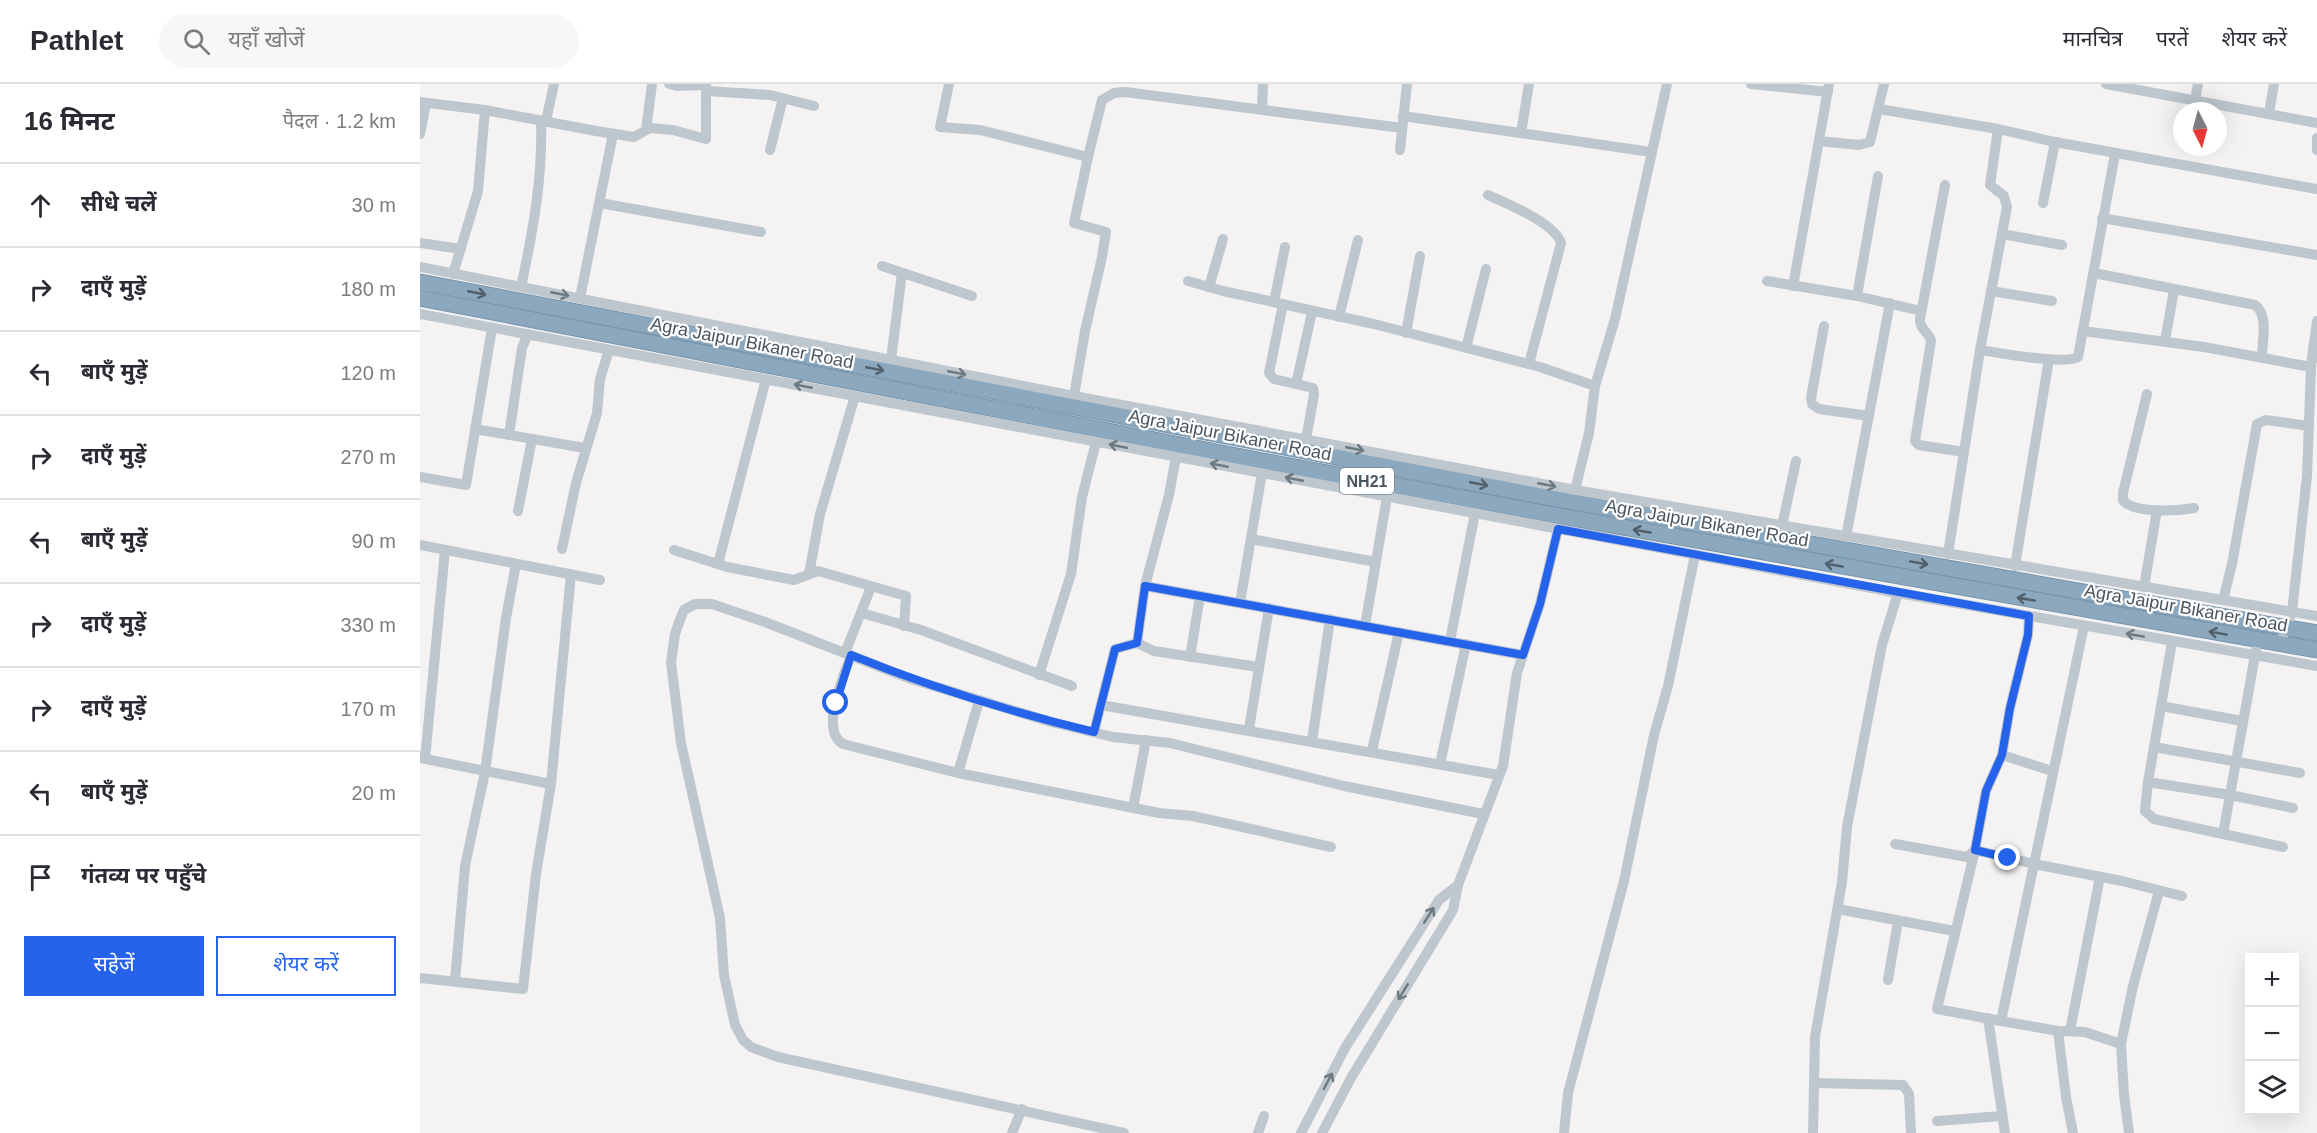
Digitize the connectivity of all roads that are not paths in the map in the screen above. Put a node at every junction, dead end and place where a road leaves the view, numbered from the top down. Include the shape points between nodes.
1 (554, 84) edge
2 (652, 84) edge
3 (669, 84) edge
4 (950, 84) edge
5 (1263, 84) edge
6 (1407, 84) edge
7 (1529, 84) edge
8 (1667, 84) edge
9 (1751, 84) edge
10 (1884, 84) edge
11 (2106, 84) edge
12 (2198, 84) edge
13 (2274, 84) edge
14 (2125, 86) edge
15 (706, 87) edge
16 (1828, 88) edge
17 (783, 98) junction
18 (2195, 101) junction
19 (423, 102) edge
20 (814, 106) dead end
21 (1879, 109) junction
22 (485, 110) junction
23 (1262, 110) junction
24 (2269, 113) junction
25 (1403, 116) junction
26 (544, 121) junction
27 (2317, 123) edge
28 (1402, 128) junction
29 (1998, 129) junction
30 (646, 130) junction
31 (1521, 133) junction
32 (420, 134) edge
33 (613, 134) junction
34 (2317, 138) edge
35 (1819, 141) junction
36 (2055, 142) junction
37 (770, 150) dead end
38 (1400, 150) dead end
39 (2317, 150) edge
40 (1651, 152) junction
41 (2115, 154) junction
42 (1088, 157) junction
43 (1878, 176) dead end
44 (1944, 185) dead end
45 (2317, 189) edge
46 (1488, 195) dead end
47 (2043, 202) dead end
48 (600, 203) junction
49 (2102, 218) junction
50 (761, 232) dead end
51 (2002, 234) junction
52 (1223, 239) dead end
53 (1358, 240) dead end
54 (420, 243) edge
55 (2061, 245) dead end
56 (1285, 247) dead end
57 (461, 249) junction
58 (2317, 255) edge
59 (1420, 256) dead end
60 (882, 266) dead end
61 (420, 267) edge
62 (1486, 269) dead end
63 (902, 273) junction
64 (2094, 273) junction
65 (453, 274) junction
66 (1188, 281) dead end
67 (1767, 281) dead end
68 (420, 282) edge
69 (1793, 286) junction
70 (521, 287) junction
71 (1209, 287) junction
72 (2174, 290) junction
73 (1991, 291) junction
74 (972, 296) dead end
75 (1857, 296) junction
76 (420, 298) edge
77 (580, 298) junction
78 (2052, 301) dead end
79 (1278, 303) junction
80 (1890, 303) junction
81 (1921, 311) junction
82 (1312, 312) junction
83 (420, 314) edge
84 (1339, 317) junction
85 (2317, 321) edge
86 (1824, 326) dead end
87 (492, 328) junction
88 (2083, 331) junction
89 (1406, 333) junction
90 (528, 334) junction
91 (2165, 341) junction
92 (1466, 348) junction
93 (609, 350) junction
94 (1980, 350) junction
95 (2262, 357) junction
96 (2049, 359) junction
97 (891, 360) junction
98 (2314, 361) edge
99 (1529, 364) junction
100 (766, 379) junction
101 (1296, 384) junction
102 (1595, 386) junction
103 (2147, 394) dead end
104 (855, 396) junction
105 (1074, 396) junction
106 (1869, 416) junction
107 (2309, 426) junction
108 (474, 429) junction
109 (509, 435) junction
110 (532, 439) junction
111 (1306, 439) junction
112 (1096, 442) junction
113 (585, 448) junction
114 (1964, 452) junction
115 (1176, 457) junction
116 (1796, 460) dead end
117 (1262, 473) junction
118 (420, 477) edge
119 (2312, 478) edge
120 (1575, 490) junction
121 (1388, 497) junction
122 (2194, 508) dead end
123 (2157, 510) junction
124 (518, 512) dead end
125 (1475, 513) junction
126 (1782, 526) junction
127 (1558, 529) junction
128 (1846, 537) junction
129 (1251, 539) junction
130 (420, 545) edge
131 (562, 549) dead end
132 (445, 550) junction
133 (674, 550) dead end
134 (1948, 554) junction
135 (1695, 555) junction
136 (1376, 562) junction
137 (516, 564) junction
138 (718, 564) junction
139 (2015, 566) junction
140 (571, 574) junction
141 (809, 574) junction
142 (600, 580) dead end
143 (1145, 586) junction
144 (2144, 587) junction
145 (871, 588) junction
146 (1898, 593) junction
147 (1200, 596) junction
148 (2223, 600) junction
149 (1240, 603) junction
150 (1269, 608) junction
151 (2292, 612) junction
152 (862, 614) junction
153 (2029, 616) junction
154 (2317, 616) edge
155 (1330, 620) junction
156 (904, 626) junction
157 (1365, 626) junction
158 (2084, 626) junction
159 (2286, 627) junction
160 (1399, 632) junction
161 (2317, 633) edge
162 (1450, 641) junction
163 (2172, 642) junction
164 (1137, 643) junction
165 (1466, 644) junction
166 (2280, 644) junction
167 (2256, 648) junction
168 (2317, 650) edge
169 (848, 654) junction
170 (1523, 655) junction
171 (1190, 657) junction
172 (2317, 666) edge
173 (1258, 667) junction
174 (1039, 675) junction
175 (1072, 686) dead end
176 (980, 701) junction
177 (1101, 705) junction
178 (2161, 706) junction
179 (2242, 721) junction
180 (1249, 729) junction
181 (1094, 732) junction
182 (1146, 740) junction
183 (1312, 741) junction
184 (2154, 747) junction
185 (1372, 752) junction
186 (2002, 755) junction
187 (422, 758) edge
188 (2235, 762) junction
189 (1440, 764) junction
190 (2052, 771) junction
191 (485, 772) junction
192 (2301, 772) dead end
193 (958, 773) junction
194 (1499, 775) junction
195 (2148, 782) junction
196 (551, 784) junction
197 (2230, 795) junction
198 (1133, 808) junction
199 (2293, 808) dead end
200 (1483, 814) junction
201 (2223, 834) junction
202 (1895, 844) dead end
203 (2283, 847) dead end
204 (1331, 848) dead end
205 (1975, 850) junction
206 (2034, 864) junction
207 (2100, 877) junction
208 (1458, 885) junction
209 (2159, 891) junction
210 (2182, 896) dead end
211 (1838, 909) junction
212 (1898, 921) junction
213 (1954, 931) junction
214 (420, 978) edge
215 (1888, 980) dead end
216 (455, 981) junction
217 (1988, 1018) junction
218 (2001, 1021) junction
219 (2064, 1031) junction
220 (2121, 1044) junction
221 (1814, 1083) junction
222 (1316, 1103) junction
223 (1022, 1109) junction
224 (1332, 1112) junction
225 (1264, 1116) dead end
226 (2002, 1116) junction
227 (1937, 1121) dead end
228 (1011, 1133) edge
229 (1124, 1133) edge
230 (1258, 1133) edge
231 (1301, 1133) edge
232 (1322, 1133) edge
233 (1564, 1133) edge
234 (1813, 1133) edge
235 (1911, 1133) edge
236 (2005, 1133) edge
237 (2073, 1133) edge
238 (2129, 1133) edge

1 - 26 street
2 - 30 street
3 - 15 street
4 - 42 street via 940,127 980,130
5 - 23 street
6 - 25 street
7 - 31 street
8 - 40 street
9 - 16 street
10 - 21 street
11 - 14 street
12 - 18 street
13 - 24 street
14 - 18 street
15 - 17 street
15 - 30 street via 706,139 674,130
16 - 35 street
17 - 20 street
17 - 37 street
18 - 24 street
19 - 22 street
19 - 32 street
21 - 29 street
21 - 35 street via 1866,144
22 - 26 street
22 - 57 street via 478,191
23 - 28 street
23 - 42 street via 1114,93 1102,100
24 - 27 street
25 - 28 street
25 - 31 street
26 - 33 street
26 - 70 street via 539,197
28 - 38 street
29 - 36 street
29 - 51 street via 1990,180 1992,188 2007,203
30 - 33 street via 634,136
31 - 40 street
33 - 48 street
34 - 39 street
35 - 69 street
36 - 41 street
36 - 47 street
40 - 102 street via 1615,319
41 - 45 street
41 - 49 street
42 - 105 street via 1074,223 1106,232
43 - 75 street
44 - 81 street
46 - 99 street via 1549,228 1561,243
48 - 50 street
48 - 77 street
49 - 58 street
49 - 64 street
51 - 55 street
51 - 73 street
52 - 71 street
53 - 84 street
54 - 57 street
56 - 79 street
57 - 65 street
59 - 89 street
60 - 63 street
61 - 65 street
62 - 92 street
63 - 74 street
63 - 97 street
64 - 72 street
64 - 88 street
65 - 70 street
66 - 71 street
67 - 69 street
68 -> 159 highway, Agra Jaipur Bikaner Road / NH21 via 1572,502
69 - 75 street
70 -> 77 street
71 - 79 street
72 - 91 street
72 - 95 street via 2261,309
73 - 78 street
73 - 94 street
75 - 80 street
167 -> 76 highway, Agra Jaipur Bikaner Road / NH21
77 - 97 street
79 - 82 street
79 - 101 street via 1269,373 1274,379
80 - 81 street
80 - 106 street
81 - 114 street via 1920,325 1931,340 1916,442
82 - 84 street
82 - 101 street
83 - 87 street
84 - 89 street
85 - 98 street
86 - 106 street via 1812,404 1819,409
87 - 90 street
87 - 108 street
88 - 91 street
88 - 96 street via 2076,359
89 - 92 street
90 - 93 street
90 - 109 street via 522,348
91 - 95 street
92 - 99 street
93 - 100 street
93 - 113 street via 600,379 597,413
94 - 96 street
94 - 114 street
95 - 98 street
96 - 139 street
97 -> 105 street
98 - 107 street
99 - 102 street
104 -> 100 street
100 - 138 street
101 - 111 street via 1314,391
102 - 120 street
103 - 123 street via 2123,497 2129,505
104 - 112 street
104 - 141 street via 820,514
105 - 111 street
106 - 128 street
107 - 119 street
107 - 148 street via 2266,420 2257,424
108 - 109 street
108 - 118 street via 466,485
109 - 110 street
110 - 113 street
110 - 124 street
111 -> 120 street
115 -> 112 street
112 - 174 street via 1082,497 1071,574
113 - 131 street
114 - 134 street
117 -> 115 street
115 - 143 street
116 - 126 street
121 -> 117 street
117 - 129 street
119 - 151 street
120 - 126 street
121 - 125 street
121 - 136 street
122 - 123 street
123 - 144 street
125 - 127 street
125 - 162 street
126 - 128 street
127 - 135 street
127 - 170 street
128 - 134 street
129 - 136 street
129 - 149 street
130 - 132 street
132 - 137 street
132 - 187 street
133 - 138 street
134 - 139 street
135 - 146 street
135 - 233 street via 1624,881 1568,1093
136 - 157 street
137 - 140 street
137 - 191 street
138 - 141 street via 794,580
139 - 144 street
140 - 142 street
140 - 196 street
141 - 145 street via 818,571
143 - 147 street
143 - 164 street
144 - 148 street
145 - 152 street
145 - 156 street via 906,596
146 - 153 street
146 - 211 street via 1869,707 1847,827
147 - 149 street
147 - 171 street
148 - 151 street
149 - 150 street
150 - 155 street
150 - 173 street
151 - 154 street
151 - 159 street
152 - 156 street
152 - 169 street
153 - 158 street
153 - 186 street
155 - 157 street
155 - 183 street
156 - 174 street
157 - 160 street
163 -> 158 street
158 - 190 street
159 - 161 highway, Agra Jaipur Bikaner Road / NH21
159 - 166 street
160 - 162 street
160 - 185 street
162 - 165 street
163 - 167 street
163 - 178 street
164 - 171 street via 1154,651
164 - 177 street via 1115,649
165 - 170 street
165 - 189 street
166 - 167 highway, Agra Jaipur Bikaner Road / NH21
166 - 168 highway, Agra Jaipur Bikaner Road / NH21
167 - 172 street
167 - 179 street
169 - 176 street via 911,680
169 - 193 street via 833,714 833,732 838,741
169 - 223 street via 712,604 702,603 684,610 675,634 672,670 681,743 720,918 724,975 735,1025 751,1047 778,1057
170 - 194 street
171 - 173 street
173 - 180 street
174 - 175 street
176 - 181 street
176 - 193 street
177 - 180 street
177 - 181 street
178 - 179 street
178 - 184 street
179 - 188 street
180 - 183 street
181 - 182 street
182 - 198 street
182 - 200 street
183 - 185 street
184 - 188 street
184 - 195 street
185 - 189 street
186 - 190 street
186 - 205 street via 1986,791
187 - 191 street
188 - 192 street
188 - 197 street
189 - 194 street
190 - 206 street
191 - 196 street
191 - 216 street via 465,866
193 - 198 street
194 - 200 street
195 - 197 street
195 - 201 street via 2148,816
196 - 216 street via 523,988
197 - 199 street
197 - 201 street
198 - 204 street via 1193,816
200 - 208 street
201 - 203 street
202 - 205 street via 1967,857
205 - 206 street
205 - 213 street
206 - 207 street
206 - 218 street
207 - 209 street
207 - 219 street
222 -> 208 street via 1345,1048 1438,900
208 -> 224 street via 1453,910
209 - 210 street
209 - 220 street
211 - 212 street
211 - 221 street via 1815,1037
212 - 213 street
212 - 215 street
213 - 217 street via 1937,1009
214 - 216 street
217 - 218 street
217 - 226 street
218 - 219 street
219 - 220 street via 2085,1032
219 - 237 street via 2066,1097
220 - 238 street
221 - 234 street
221 - 235 street via 1903,1085 1909,1094
222 - 224 street
222 - 231 street
223 - 228 street
223 - 229 street
224 - 232 street
225 - 230 street
226 - 227 street
226 - 236 street

